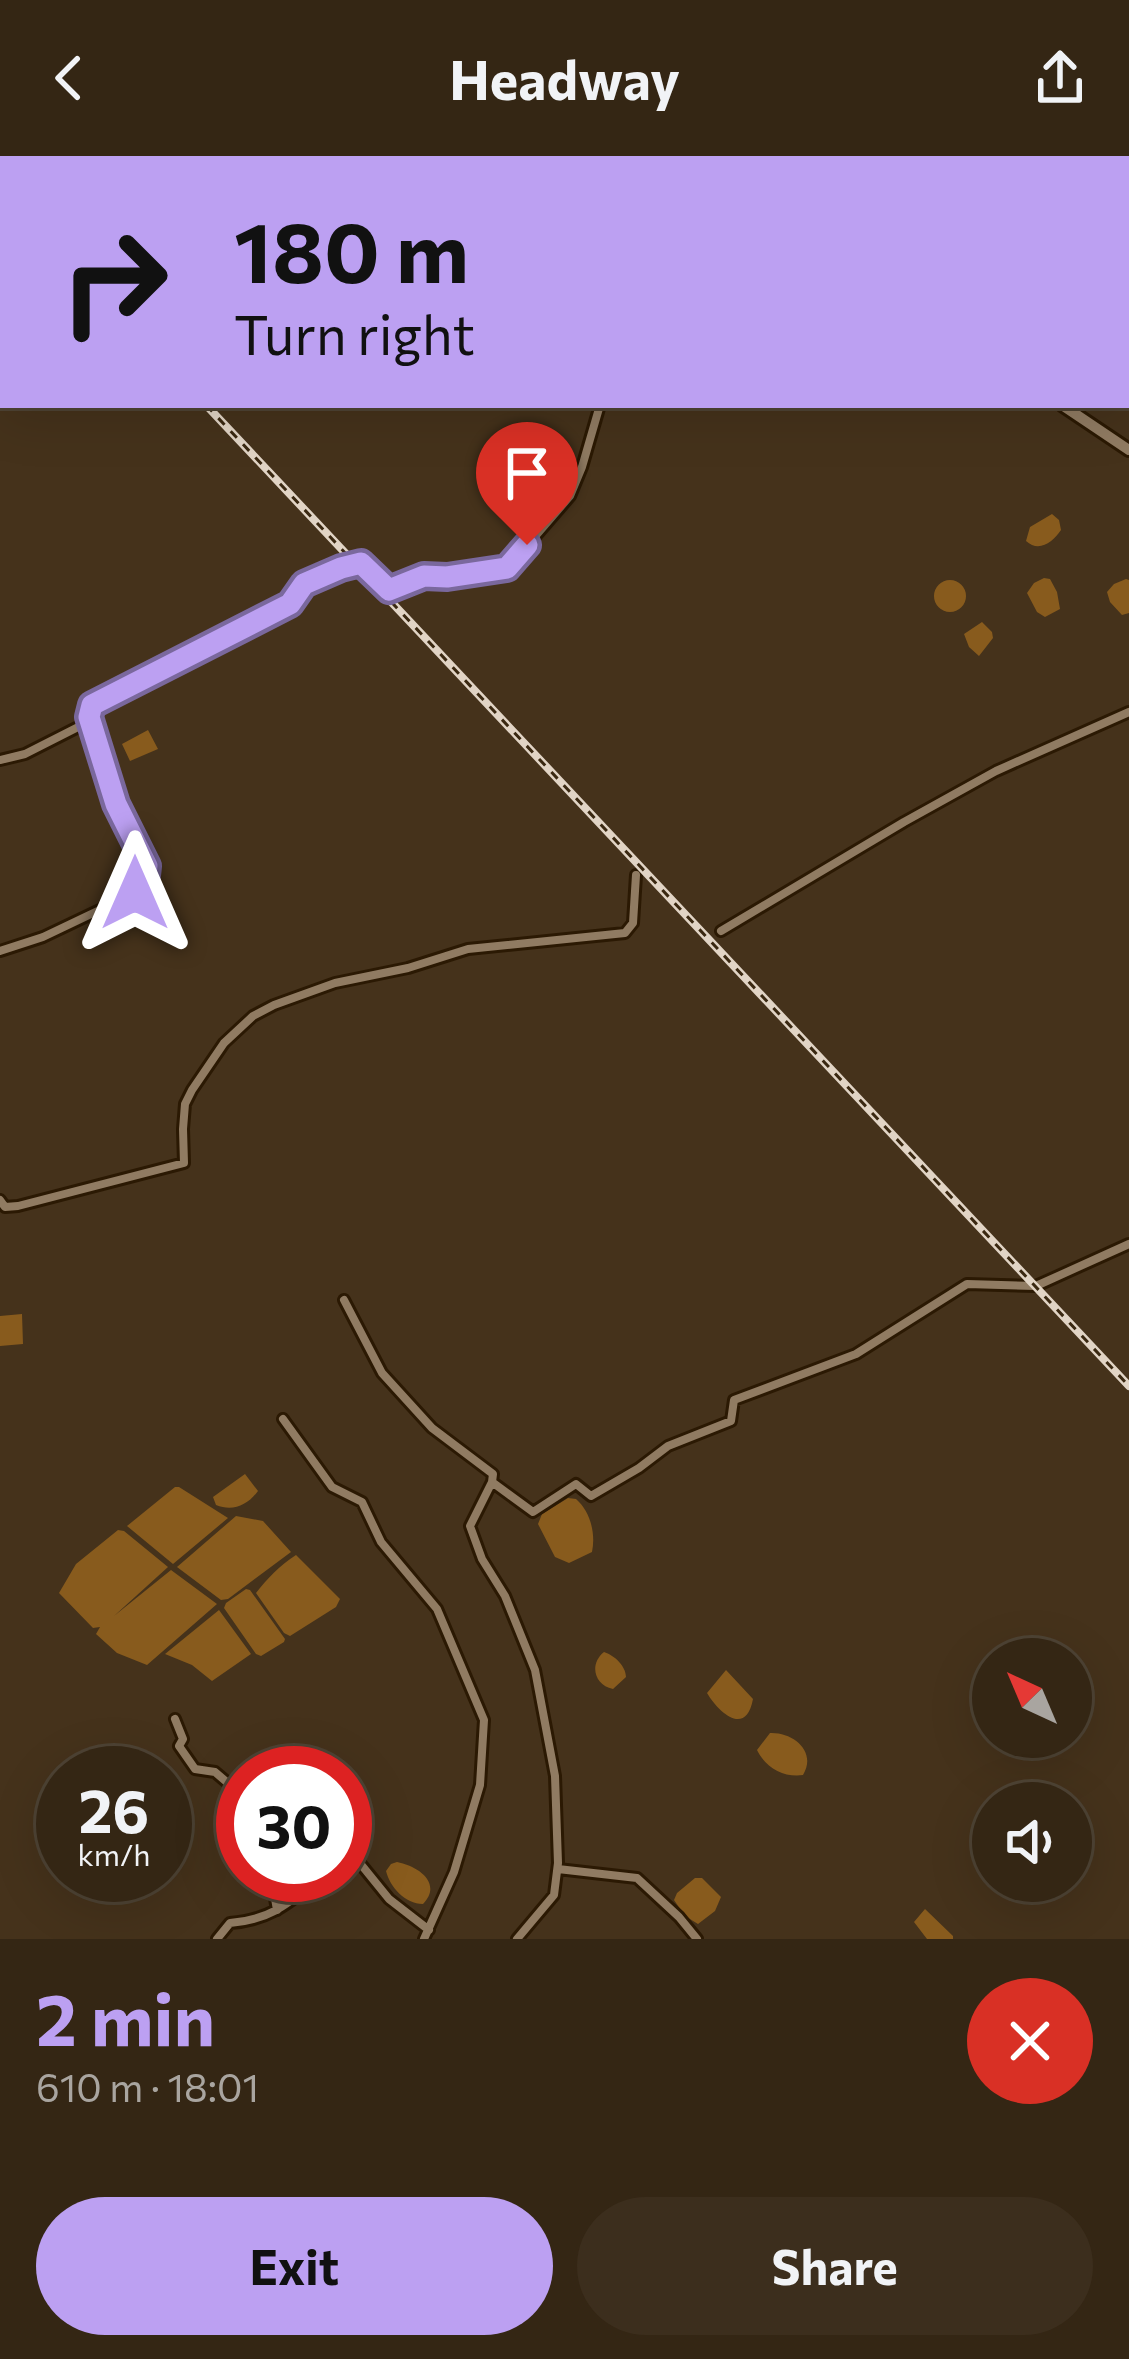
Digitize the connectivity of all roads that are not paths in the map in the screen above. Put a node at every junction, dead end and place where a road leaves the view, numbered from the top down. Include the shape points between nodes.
1 (599, 408) edge
2 (1066, 408) edge
3 (1129, 450) edge
4 (1129, 712) edge
5 (90, 721) junction
6 (0, 760) edge
7 (636, 875) dead end
8 (722, 931) dead end
9 (0, 951) edge
10 (0, 1199) edge
11 (1129, 1244) edge
12 (344, 1300) dead end
13 (284, 1420) dead end
14 (492, 1482) junction
15 (175, 1719) dead end
16 (216, 1773) edge
17 (558, 1869) junction
18 (372, 1878) edge
19 (276, 1902) edge
20 (293, 1902) edge
21 (277, 1910) junction
22 (427, 1935) edge
23 (217, 1939) edge
24 (517, 1939) edge
25 (698, 1939) edge

1 - 5 street via 570,496 511,566 424,576 392,590 361,563 341,568 304,584 290,604 100,700
2 - 3 main road
4 - 8 street via 996,771
5 - 6 street
5 - 9 street via 116,804 147,866 145,884
7 - 10 street via 625,933 468,949 335,983 253,1016 224,1043 185,1104 184,1163 18,1206
11 - 14 street via 1036,1286 968,1284 856,1354 734,1400 730,1421 668,1446 591,1496 576,1484 533,1512
12 - 14 street via 382,1373 432,1428 484,1465
13 - 22 street via 332,1487 362,1502 381,1542 437,1609 484,1720 480,1785
14 - 17 street via 470,1526 535,1670 555,1776
15 - 16 street via 179,1746 195,1768
17 - 24 street via 554,1895
17 - 25 street via 637,1878
18 - 22 street
19 - 21 street
20 - 21 street
21 - 23 street via 230,1923

